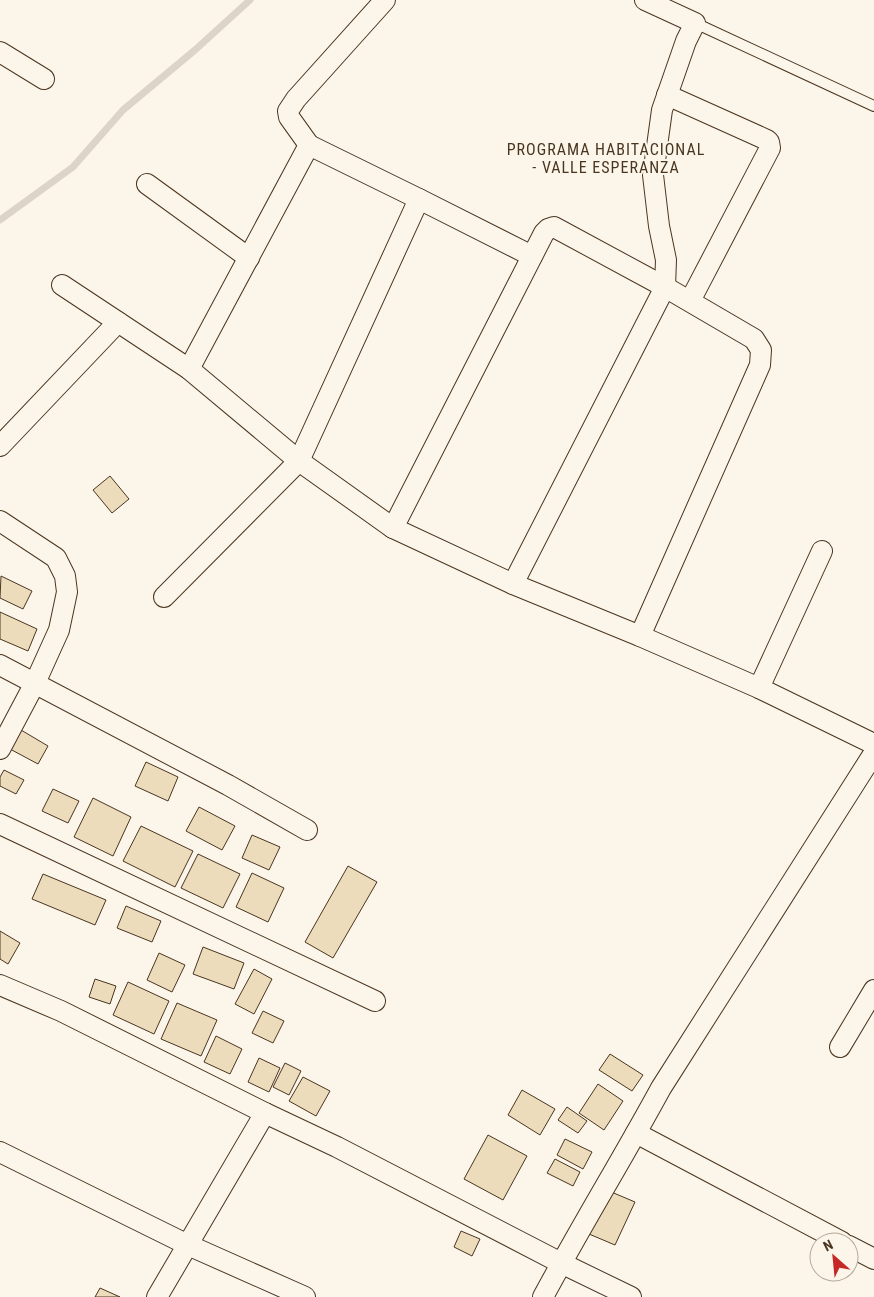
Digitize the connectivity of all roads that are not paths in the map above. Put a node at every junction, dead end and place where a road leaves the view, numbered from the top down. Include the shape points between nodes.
1 (384, 0) edge
2 (645, 0) edge
3 (695, 23) junction
4 (0, 52) edge
5 (44, 79) dead end
6 (667, 96) junction
7 (874, 106) edge
8 (309, 145) junction
9 (147, 184) dead end
10 (419, 199) junction
11 (532, 256) junction
12 (248, 258) junction
13 (62, 285) dead end
14 (665, 286) junction
15 (690, 301) junction
16 (118, 322) junction
17 (189, 369) junction
18 (0, 446) edge
19 (299, 460) junction
20 (0, 521) edge
21 (394, 528) junction
22 (822, 551) dead end
23 (513, 584) junction
24 (164, 597) dead end
25 (640, 636) junction
26 (0, 665) edge
27 (35, 683) junction
28 (759, 688) junction
29 (874, 744) edge
30 (0, 749) edge
31 (874, 753) edge
32 (0, 824) edge
33 (307, 830) dead end
34 (0, 985) edge
35 (874, 990) edge
36 (375, 1001) dead end
37 (840, 1047) dead end
38 (265, 1113) junction
39 (636, 1133) junction
40 (0, 1152) edge
41 (823, 1232) edge
42 (188, 1245) junction
43 (859, 1251) edge
44 (874, 1259) edge
45 (561, 1263) junction
46 (157, 1297) edge
47 (305, 1297) edge
48 (543, 1297) edge
49 (631, 1297) edge

1 - 8 street via 288,111
2 - 3 street
3 - 6 street
3 - 7 lane
4 - 5 street
6 - 14 street via 653,175 666,260
6 - 15 street via 767,140 770,145
8 - 10 street
8 - 12 street
9 - 12 street
10 - 11 street
10 - 19 street
11 - 14 street via 544,233 554,227
11 - 21 street
12 - 17 street
13 - 16 street
14 - 15 street
14 - 23 street
15 - 25 street via 754,339 761,350 760,365
16 - 17 street
16 - 18 street
17 - 19 street
19 - 21 street
19 - 24 street
20 - 27 street via 56,558 65,576 67,592 59,630
21 - 23 street
22 - 28 street
23 - 25 street
25 - 28 street
26 - 27 street
27 - 30 street
27 - 33 street
28 - 29 street
31 - 39 street via 661,1088
32 - 36 street
34 - 38 street via 61,1011
35 - 37 street
38 - 42 street
38 - 45 street
39 - 41 street
39 - 45 street
40 - 42 street
42 - 46 street
42 - 47 street
43 - 44 street
45 - 48 street
45 - 49 street

